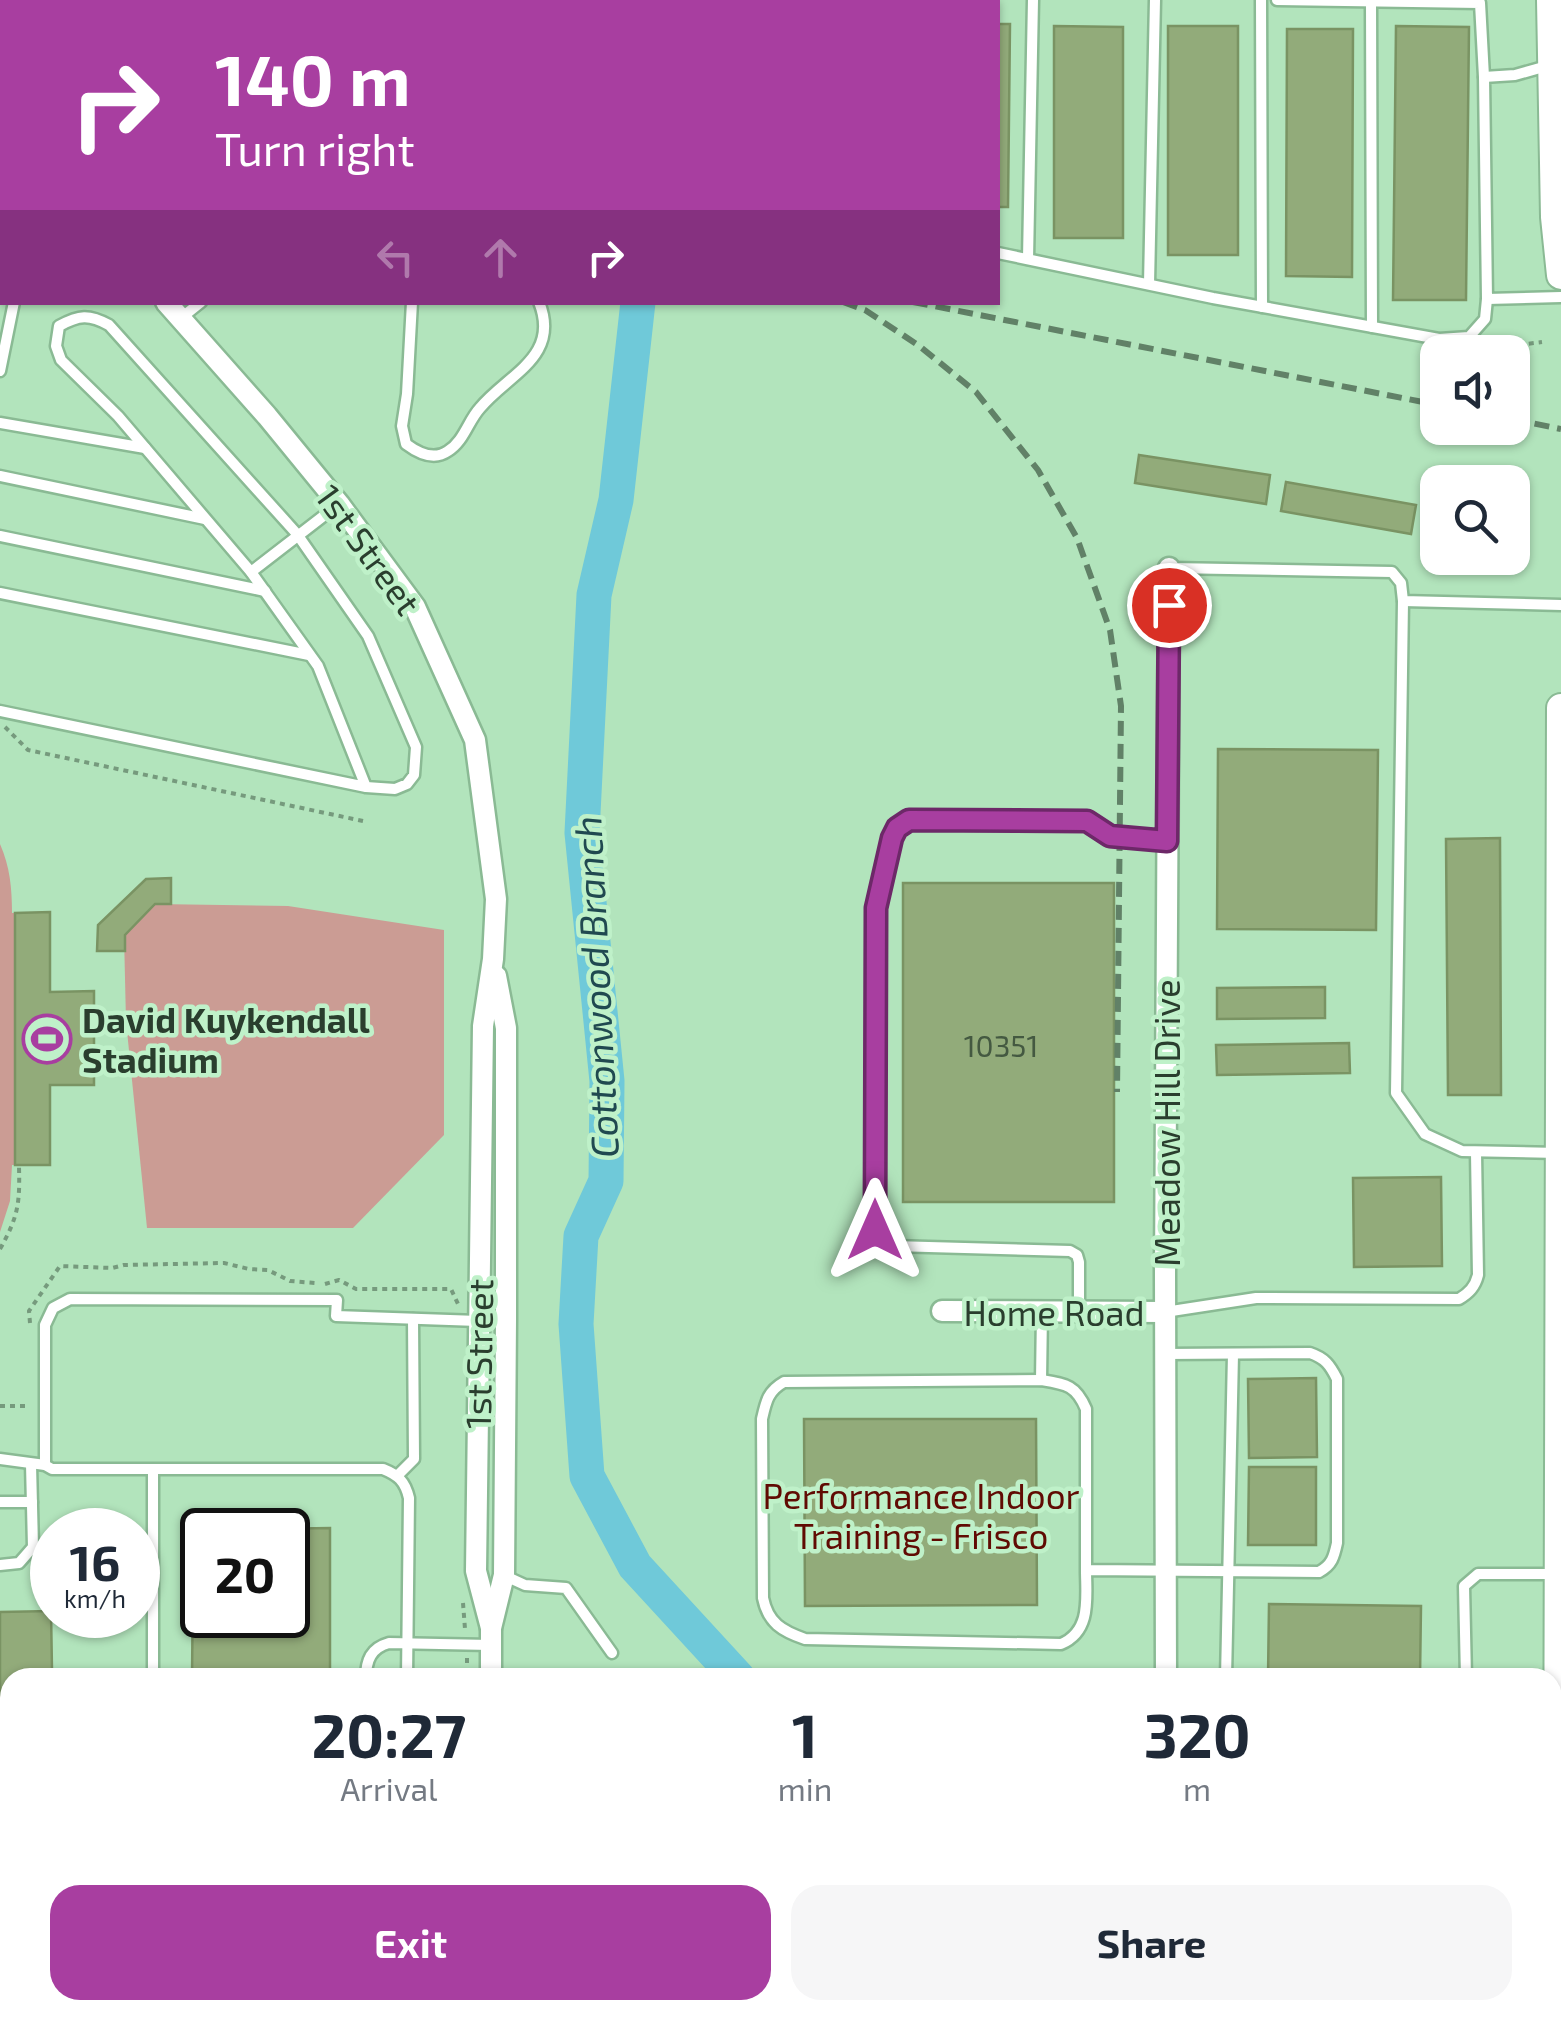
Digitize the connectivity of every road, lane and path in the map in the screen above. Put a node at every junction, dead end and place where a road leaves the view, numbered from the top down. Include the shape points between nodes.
1 (1033, 0) edge
2 (1155, 0) edge
3 (1261, 0) edge
4 (1278, 0) edge
5 (1551, 0) edge
6 (1371, 2) edge
7 (1480, 2) edge
8 (1556, 63) edge
9 (1484, 77) junction
10 (1000, 253) edge
11 (1028, 259) junction
12 (1561, 275) edge
13 (1149, 284) junction
14 (1561, 298) edge
15 (1487, 299) junction
16 (13, 305) edge
17 (412, 305) edge
18 (539, 305) edge
19 (1262, 307) junction
20 (173, 310) edge
21 (1372, 327) junction
22 (1542, 342) dead end
23 (1530, 344) edge
24 (2, 350) edge
25 (0, 371) edge
26 (0, 423) edge
27 (146, 448) junction
28 (0, 476) edge
29 (340, 504) junction
30 (206, 519) junction
31 (297, 534) junction
32 (0, 536) edge
33 (1169, 568) joint
34 (251, 572) junction
35 (265, 591) junction
36 (0, 593) edge
37 (1403, 601) junction
38 (1561, 606) edge
39 (310, 655) junction
40 (1561, 708) edge
41 (0, 711) edge
42 (0, 726) edge
43 (366, 787) junction
44 (1560, 820) edge
45 (363, 821) dead end
46 (1167, 841) junction
47 (493, 959) junction
48 (1476, 1153) junction
49 (1560, 1153) edge
50 (19, 1167) dead end
51 (0, 1249) edge
52 (942, 1311) dead end
53 (1042, 1312) junction
54 (1079, 1312) junction
55 (1165, 1312) junction
56 (1560, 1315) edge
57 (413, 1318) junction
58 (506, 1320) junction
59 (469, 1321) junction
60 (30, 1330) dead end
61 (1166, 1354) junction
62 (1233, 1354) junction
63 (1042, 1380) junction
64 (0, 1406) edge
65 (32, 1406) dead end
66 (0, 1459) edge
67 (32, 1464) junction
68 (45, 1466) junction
69 (153, 1470) junction
70 (398, 1476) junction
71 (0, 1502) edge
72 (32, 1502) junction
73 (0, 1565) edge
74 (1086, 1570) junction
75 (1166, 1572) junction
76 (1228, 1572) junction
77 (1559, 1574) edge
78 (504, 1575) junction
79 (462, 1588) dead end
80 (491, 1636) junction
81 (407, 1643) junction
82 (466, 1644) junction
83 (612, 1653) dead end
84 (153, 1668) edge
85 (366, 1668) edge
86 (407, 1668) edge
87 (467, 1668) edge
88 (491, 1668) edge
89 (1166, 1668) edge
90 (1226, 1668) edge
91 (1466, 1668) edge
92 (1558, 1668) edge

1 - 11 lane
2 - 13 lane
3 - 19 lane
4 - 6 lane
5 - 8 street
6 - 7 lane
6 - 21 lane
7 - 9 lane
8 - 9 lane
8 - 12 street
9 - 15 lane
10 - 11 lane
11 - 13 lane
13 - 19 lane
14 - 15 lane
15 - 21 lane via 1486,320 1470,338
16 - 24 lane
17 - 18 lane via 402,426 406,444 431,457 447,453 478,409 533,360 544,324
19 - 21 lane
20 - 29 street, 1st Street
22 - 23 path
24 - 25 lane
26 - 27 lane
27 - 30 lane
27 - 31 lane via 60,360 59,326 84,317 110,325
28 - 30 lane
29 - 31 lane
29 - 47 street, 1st Street via 416,607 475,740 496,899
30 - 34 lane
31 - 34 lane
31 - 43 lane via 368,636 416,747 407,784 394,790
32 - 35 lane
33 - 37 lane via 1392,572
33 - 46 street, Meadow Hill Drive
34 - 35 lane
35 - 39 lane
36 - 39 lane
37 - 38 lane
37 - 48 lane via 1396,1093 1425,1134
39 - 43 lane
40 - 44 street
41 - 43 lane
42 - 45 path via 28,750
44 - 49 street
46 - 54 lane via 1110,836 1087,821 909,820 892,838 876,908 880,1240 892,1246 1070,1251 1079,1262
46 - 55 street, Meadow Hill Drive
47 - 58 street, 1st Street via 506,1028
47 - 59 street, 1st Street via 482,1026
48 - 49 lane
48 - 55 lane via 1478,1275 1459,1299 1256,1298
49 - 56 street
50 - 51 path via 15,1222
52 - 53 street, Home Road
53 - 54 street, Home Road
53 - 63 lane
54 - 55 street, Home Road
55 - 61 street, Meadow Hill Drive
56 - 77 street
57 - 59 lane
57 - 68 lane via 336,1316 337,1300 61,1302 46,1325
57 - 70 lane via 414,1459
58 - 59 street
58 - 78 street, 1st Street
59 - 60 path via 451,1289 290,1282 268,1270 224,1263 144,1264 60,1266 30,1311
59 - 80 street, 1st Street via 476,1571
61 - 62 lane
61 - 75 street, Meadow Hill Drive
62 - 76 lane
62 - 76 lane via 1310,1353 1330,1364 1337,1379 1337,1544 1334,1558 1319,1572
63 - 74 lane via 1072,1388 1086,1409
63 - 74 lane via 784,1382 774,1388 762,1419 765,1610 772,1623 806,1638 1061,1644 1082,1627
64 - 65 path
66 - 67 lane
67 - 68 lane
67 - 72 lane
68 - 69 lane
69 - 70 lane via 383,1469
69 - 84 lane
70 - 81 lane via 408,1498
71 - 72 lane
72 - 73 lane via 32,1547 18,1563
74 - 75 lane
75 - 76 lane
75 - 89 street, Meadow Hill Drive
76 - 90 lane
77 - 91 lane via 1478,1574 1464,1586
77 - 92 street
78 - 80 street, 1st Street
78 - 83 lane via 525,1585 566,1588
79 - 82 path
80 - 82 lane
80 - 88 street, 1st Street
81 - 82 lane
81 - 85 lane via 380,1646
81 - 86 lane
82 - 87 path

